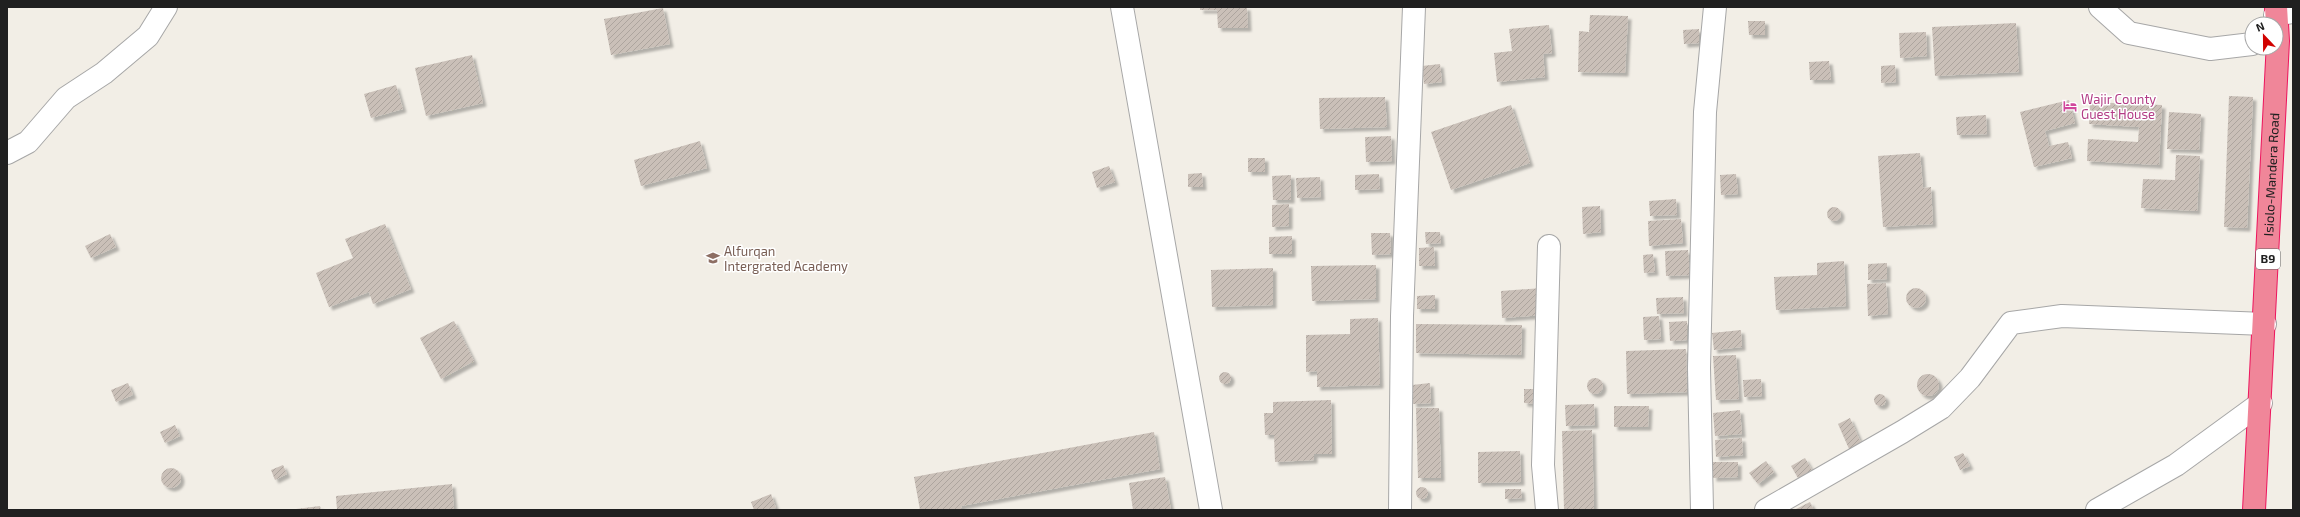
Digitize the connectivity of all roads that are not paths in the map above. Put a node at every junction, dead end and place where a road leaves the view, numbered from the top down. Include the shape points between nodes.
1 (166, 7) edge
2 (1122, 7) edge
3 (1414, 7) edge
4 (1715, 7) edge
5 (2100, 7) edge
6 (2244, 45) edge
7 (2276, 56) edge
8 (7, 153) edge
9 (1549, 246) dead end
10 (2265, 324) junction
11 (2261, 403) junction
12 (1211, 510) edge
13 (1400, 510) edge
14 (1547, 510) edge
15 (1702, 510) edge
16 (1766, 510) edge
17 (2097, 510) edge
18 (2254, 510) edge

1 - 8 street via 148,36 104,72 66,98 28,142
2 - 12 street
3 - 13 street via 1402,316
4 - 15 street via 1705,112 1700,368
5 - 6 street via 2129,33 2210,49
7 - 10 highway, Isiolo-Mandera Road / B9
9 - 14 street via 1543,465
10 - 11 highway, Isiolo-Mandera Road / B9
10 - 16 street via 2062,316 2011,323 1970,378 1941,408
11 - 17 street via 2176,464
11 - 18 highway, Isiolo-Mandera Road / B9

